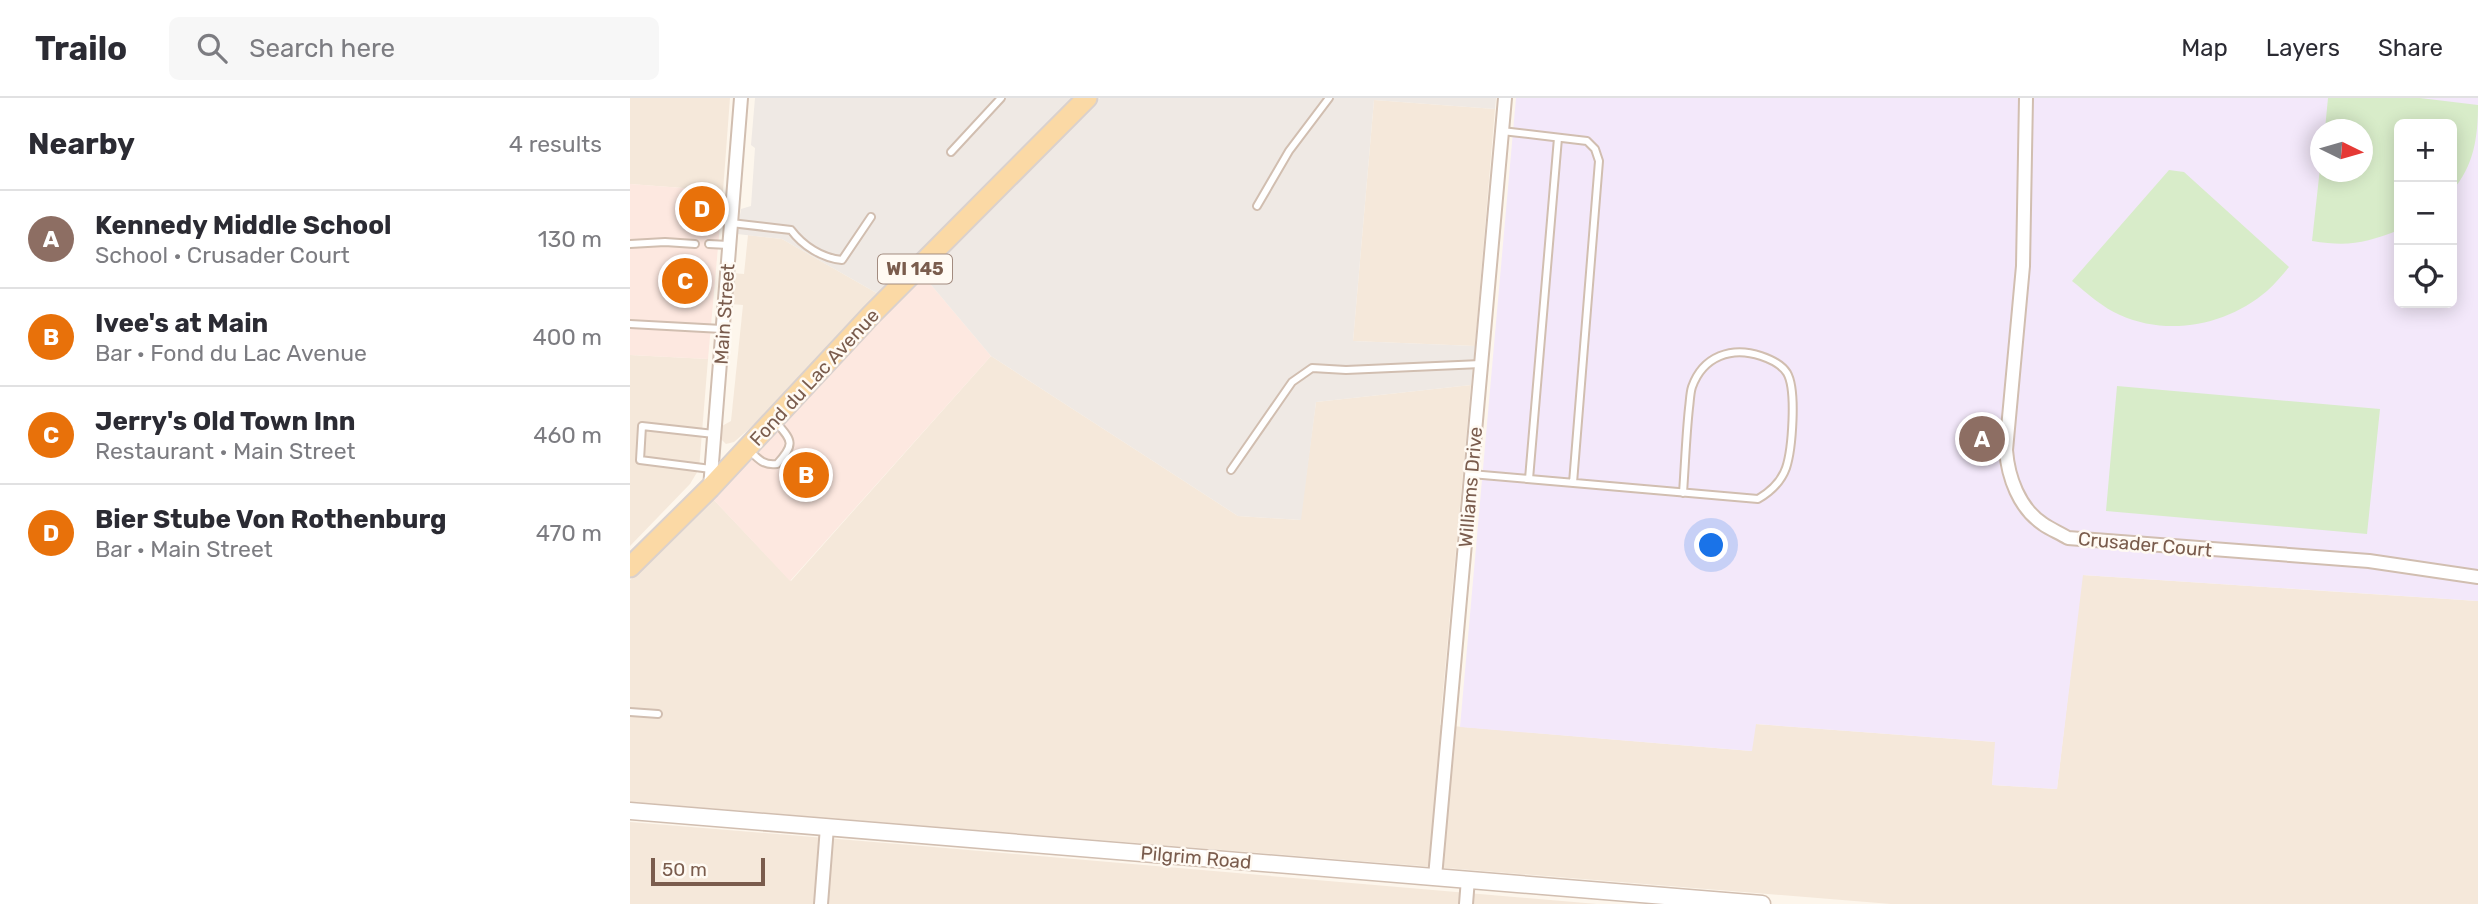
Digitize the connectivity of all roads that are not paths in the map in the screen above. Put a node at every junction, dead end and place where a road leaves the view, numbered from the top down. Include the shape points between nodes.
1 (741, 98) edge
2 (1001, 98) edge
3 (1087, 98) edge
4 (1329, 98) edge
5 (1505, 98) edge
6 (2025, 98) edge
7 (1502, 131) junction
8 (1558, 138) junction
9 (951, 152) dead end
10 (1256, 206) dead end
11 (871, 217) dead end
12 (731, 223) junction
13 (630, 244) edge
14 (695, 244) dead end
15 (709, 244) dead end
16 (729, 245) junction
17 (630, 324) edge
18 (722, 329) junction
19 (1481, 364) junction
20 (774, 419) junction
21 (714, 433) junction
22 (747, 449) junction
23 (1231, 470) dead end
24 (1471, 474) junction
25 (711, 478) junction
26 (1528, 479) junction
27 (1573, 483) junction
28 (1683, 493) junction
29 (630, 567) edge
30 (2478, 577) edge
31 (630, 712) edge
32 (658, 714) dead end
33 (630, 811) edge
34 (827, 827) junction
35 (1435, 877) junction
36 (1468, 879) junction
37 (821, 904) edge
38 (1466, 904) edge
39 (1762, 904) edge

1 - 12 street, Main Street
2 - 9 lane
3 - 20 main road, Fond du Lac Avenue / WI 145 via 870,315
4 - 10 lane
5 - 7 street, Williams Drive
6 - 30 street, Crusader Court via 2023,266 2006,450 2008,471 2022,502 2041,523 2068,538 2369,561
7 - 8 lane
7 - 19 street, Williams Drive
8 - 26 lane
8 - 27 lane via 1587,141 1599,161
11 - 12 lane via 842,260 818,253 792,230
12 - 16 street, Main Street
13 - 14 lane
15 - 16 lane
16 - 18 street, Main Street
17 - 18 lane
18 - 21 street, Main Street
19 - 23 lane via 1312,368 1292,382
19 - 24 street, Williams Drive
20 - 22 main road, Fond du Lac Avenue / WI 145
20 - 22 lane via 789,438 789,451 777,464 762,463
21 - 25 street, Main Street
21 - 25 lane via 642,426 640,460
22 - 25 main road, Fond du Lac Avenue / WI 145
24 - 26 lane
24 - 35 street, Williams Drive
25 - 29 main road, Fond du Lac Avenue / WI 145
26 - 27 lane
27 - 28 lane
28 - 28 lane via 1758,499 1772,491 1786,469 1792,392 1787,373 1772,360 1734,350 1703,369 1692,387
31 - 32 lane
33 - 34 street, Pilgrim Road
34 - 35 street, Pilgrim Road
34 - 37 street
35 - 36 street, Pilgrim Road
36 - 38 street
36 - 39 street, Pilgrim Road

